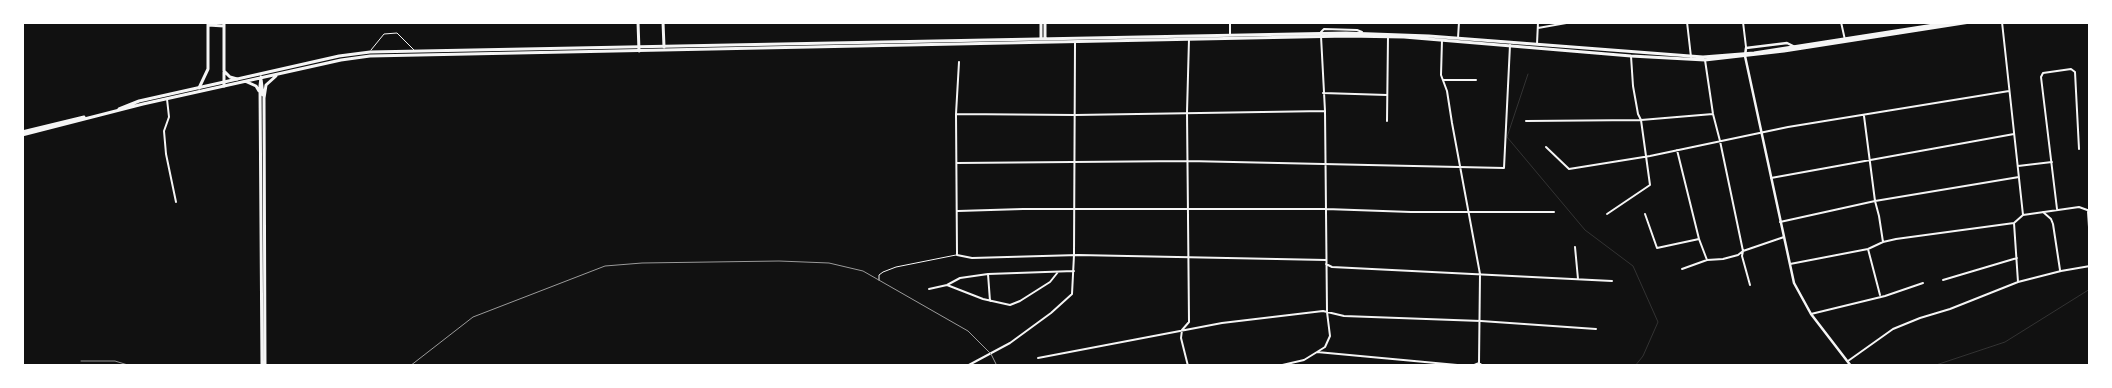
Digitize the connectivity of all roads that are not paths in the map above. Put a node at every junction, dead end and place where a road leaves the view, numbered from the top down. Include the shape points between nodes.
1 (638, 22) edge
2 (663, 22) edge
3 (1041, 22) edge
4 (1045, 22) edge
5 (1230, 22) edge
6 (1459, 22) edge
7 (1538, 22) edge
8 (1572, 22) edge
9 (1687, 22) edge
10 (1743, 22) edge
11 (1841, 22) edge
12 (1953, 22) edge
13 (1970, 22) edge
14 (2002, 22) edge
15 (208, 24) edge
16 (224, 24) edge
17 (1538, 28) junction
18 (663, 35) junction
19 (1321, 35) junction
20 (1388, 36) junction
21 (1230, 37) junction
22 (1189, 38) junction
23 (1458, 38) junction
24 (1043, 40) junction
25 (1075, 40) junction
26 (1442, 40) junction
27 (1845, 41) junction
28 (909, 43) junction
29 (1537, 44) junction
30 (1510, 45) junction
31 (658, 47) junction
32 (664, 47) junction
33 (1795, 47) junction
34 (1746, 48) junction
35 (639, 49) junction
36 (649, 49) junction
37 (414, 51) junction
38 (370, 52) junction
39 (1745, 55) junction
40 (1631, 56) junction
41 (1691, 57) junction
42 (1705, 60) junction
43 (959, 62) dead end
44 (224, 70) junction
45 (265, 73) junction
46 (277, 75) junction
47 (248, 77) junction
48 (260, 78) junction
49 (238, 79) junction
50 (1444, 80) junction
51 (1476, 80) dead end
52 (244, 82) junction
53 (224, 84) junction
54 (199, 88) junction
55 (2009, 91) junction
56 (1323, 93) junction
57 (1387, 95) junction
58 (262, 97) junction
59 (168, 99) junction
60 (1325, 111) junction
61 (1187, 112) junction
62 (956, 114) junction
63 (1713, 114) junction
64 (1075, 115) junction
65 (1864, 115) junction
66 (1641, 120) junction
67 (1386, 121) dead end
68 (1526, 121) dead end
69 (1761, 133) junction
70 (22, 134) edge
71 (2014, 134) junction
72 (1720, 141) junction
73 (1546, 147) dead end
74 (2079, 149) dead end
75 (1677, 150) junction
76 (1644, 156) junction
77 (1869, 160) junction
78 (1188, 161) junction
79 (1075, 162) junction
80 (1324, 162) junction
81 (2052, 162) junction
82 (957, 163) junction
83 (2018, 166) junction
84 (1460, 167) junction
85 (2019, 177) junction
86 (1771, 178) junction
87 (1875, 201) junction
88 (176, 202) dead end
89 (1188, 209) junction
90 (1326, 209) junction
91 (2057, 209) junction
92 (1075, 210) junction
93 (958, 211) junction
94 (2089, 211) edge
95 (1469, 212) junction
96 (1554, 212) dead end
97 (2043, 212) junction
98 (1607, 214) dead end
99 (1645, 214) dead end
100 (2023, 216) junction
101 (1780, 222) junction
102 (2014, 223) junction
103 (1784, 237) junction
104 (1699, 239) junction
105 (1883, 242) junction
106 (2090, 242) edge
107 (1575, 247) dead end
108 (1868, 249) junction
109 (1743, 250) junction
110 (957, 255) junction
111 (1074, 255) junction
112 (1188, 257) junction
113 (2017, 258) junction
114 (1326, 260) junction
115 (1707, 260) junction
116 (1326, 264) junction
117 (1790, 264) junction
118 (2090, 266) edge
119 (1682, 268) dead end
120 (2061, 270) junction
121 (1074, 271) junction
122 (1058, 272) junction
123 (988, 274) junction
124 (1480, 274) junction
125 (1578, 279) junction
126 (880, 280) dead end
127 (1943, 280) dead end
128 (1612, 281) dead end
129 (2018, 282) junction
130 (1923, 283) dead end
131 (947, 285) junction
132 (1750, 285) dead end
133 (929, 289) dead end
134 (1880, 296) junction
135 (990, 301) junction
136 (1327, 312) junction
137 (1810, 314) junction
138 (1481, 321) junction
139 (1596, 329) dead end
140 (1182, 330) junction
141 (1317, 352) junction
142 (1038, 358) dead end
143 (1848, 361) junction
144 (1479, 363) junction
145 (263, 366) edge
146 (967, 366) edge
147 (1188, 366) edge
148 (1278, 366) edge
149 (1468, 366) edge
150 (1472, 366) edge
151 (1483, 366) edge
152 (1852, 366) edge

1 - 35 main road
2 - 18 main road
3 - 24 main road
4 - 24 main road
5 - 21 street
6 - 23 street
7 - 17 street
8 - 17 street
9 - 41 street
10 - 34 street
11 - 27 street
12 - 27 main road
13 - 27 main road
14 - 55 street
15 - 16 main road
15 - 54 main road via 208,69
16 - 44 main road
17 - 29 street
18 - 31 main road
18 - 32 main road
19 - 20 main road
19 - 21 main road
19 - 23 main road
19 - 56 street
20 - 26 main road
20 - 57 street
21 - 22 main road
21 - 25 main road
22 - 25 main road
22 - 61 street
23 - 29 main road
24 - 25 main road
24 - 28 main road
25 - 64 street
26 - 30 main road
26 - 50 street via 1441,75
27 - 33 main road
27 - 39 main road
28 - 32 main road
28 - 36 main road
29 - 41 main road
30 - 40 main road
30 - 84 street via 1504,168
31 - 32 main road
31 - 36 main road
32 - 36 main road
33 - 34 street via 1787,42
33 - 39 main road
34 - 39 street
35 - 36 main road
35 - 37 main road
35 - 46 main road via 370,56
37 - 38 main road
37 - 38 lane via 397,33 384,34
38 - 45 main road
39 - 41 main road
39 - 42 main road
39 - 69 street
40 - 42 main road
40 - 66 street via 1633,86
42 - 63 street
43 - 62 street
44 - 49 main road via 230,77
44 - 53 main road
45 - 47 main road
45 - 48 main road
46 - 48 main road
46 - 58 main road via 268,83
47 - 48 main road
47 - 49 main road
48 - 52 main road
48 - 58 main road
49 - 53 main road
50 - 51 street
50 - 84 street
52 - 53 main road
52 - 58 main road via 256,86
53 - 54 main road
53 - 59 main road
54 - 70 main road
55 - 65 street
55 - 71 street
56 - 57 street
56 - 60 street
57 - 67 street
58 - 145 main road
59 - 70 main road
59 - 88 street via 169,117 164,131
60 - 61 street
60 - 80 street
61 - 64 street
61 - 78 street
62 - 64 street
62 - 82 street
63 - 66 street
63 - 72 street
64 - 79 street
65 - 69 street
65 - 77 street
66 - 68 street
66 - 76 street
69 - 72 street
69 - 86 street
71 - 77 street
71 - 83 street
72 - 75 street
72 - 109 street
73 - 76 street via 1569,169
74 - 81 street via 2075,72 2072,68 2042,73
75 - 76 street
75 - 104 street
76 - 98 street via 1650,186
77 - 86 street
77 - 87 street
78 - 79 street
78 - 80 street
78 - 89 street
79 - 82 street
79 - 92 street
80 - 84 street
80 - 90 street
81 - 83 street
81 - 91 street
82 - 93 street
83 - 85 street
84 - 95 street
85 - 87 street
85 - 100 street
86 - 101 street
87 - 101 street
87 - 105 street
89 - 90 street
89 - 92 street
89 - 112 street
90 - 95 street
90 - 114 street
91 - 94 street via 2079,207
91 - 97 street
92 - 93 street
92 - 111 street
93 - 110 street
94 - 106 street
95 - 96 street
95 - 124 street
97 - 100 street
97 - 120 street via 2053,224
99 - 104 street via 1656,248
100 - 102 street
101 - 103 street
102 - 105 street
102 - 113 street
103 - 109 street
103 - 117 street
104 - 115 street
105 - 108 street
107 - 125 street
108 - 117 street
108 - 134 street
109 - 115 street via 1724,259
109 - 132 street
110 - 111 street via 972,258
110 - 126 lane via 896,267 879,275
111 - 112 street
111 - 121 street
112 - 114 street
112 - 140 street via 1189,322
113 - 127 street
113 - 129 street
114 - 116 street
115 - 119 street
116 - 124 street via 1332,267
116 - 136 street
117 - 137 street via 1799,294
118 - 120 street
120 - 129 street
121 - 122 street
121 - 146 street via 1072,294 1034,326
122 - 123 street
122 - 135 street via 1050,282 1020,301 1010,305
123 - 131 street via 960,278
123 - 135 street
124 - 125 street
124 - 138 street
125 - 128 street
129 - 143 street via 1893,329
130 - 134 street
131 - 133 street
131 - 135 street
134 - 137 street
136 - 138 street via 1344,316
136 - 140 street via 1248,319
136 - 141 street via 1329,340
137 - 143 street
138 - 139 street
138 - 144 street
140 - 142 street
140 - 147 street
141 - 148 street via 1304,360
141 - 149 street
143 - 152 street
144 - 150 street
144 - 151 street

